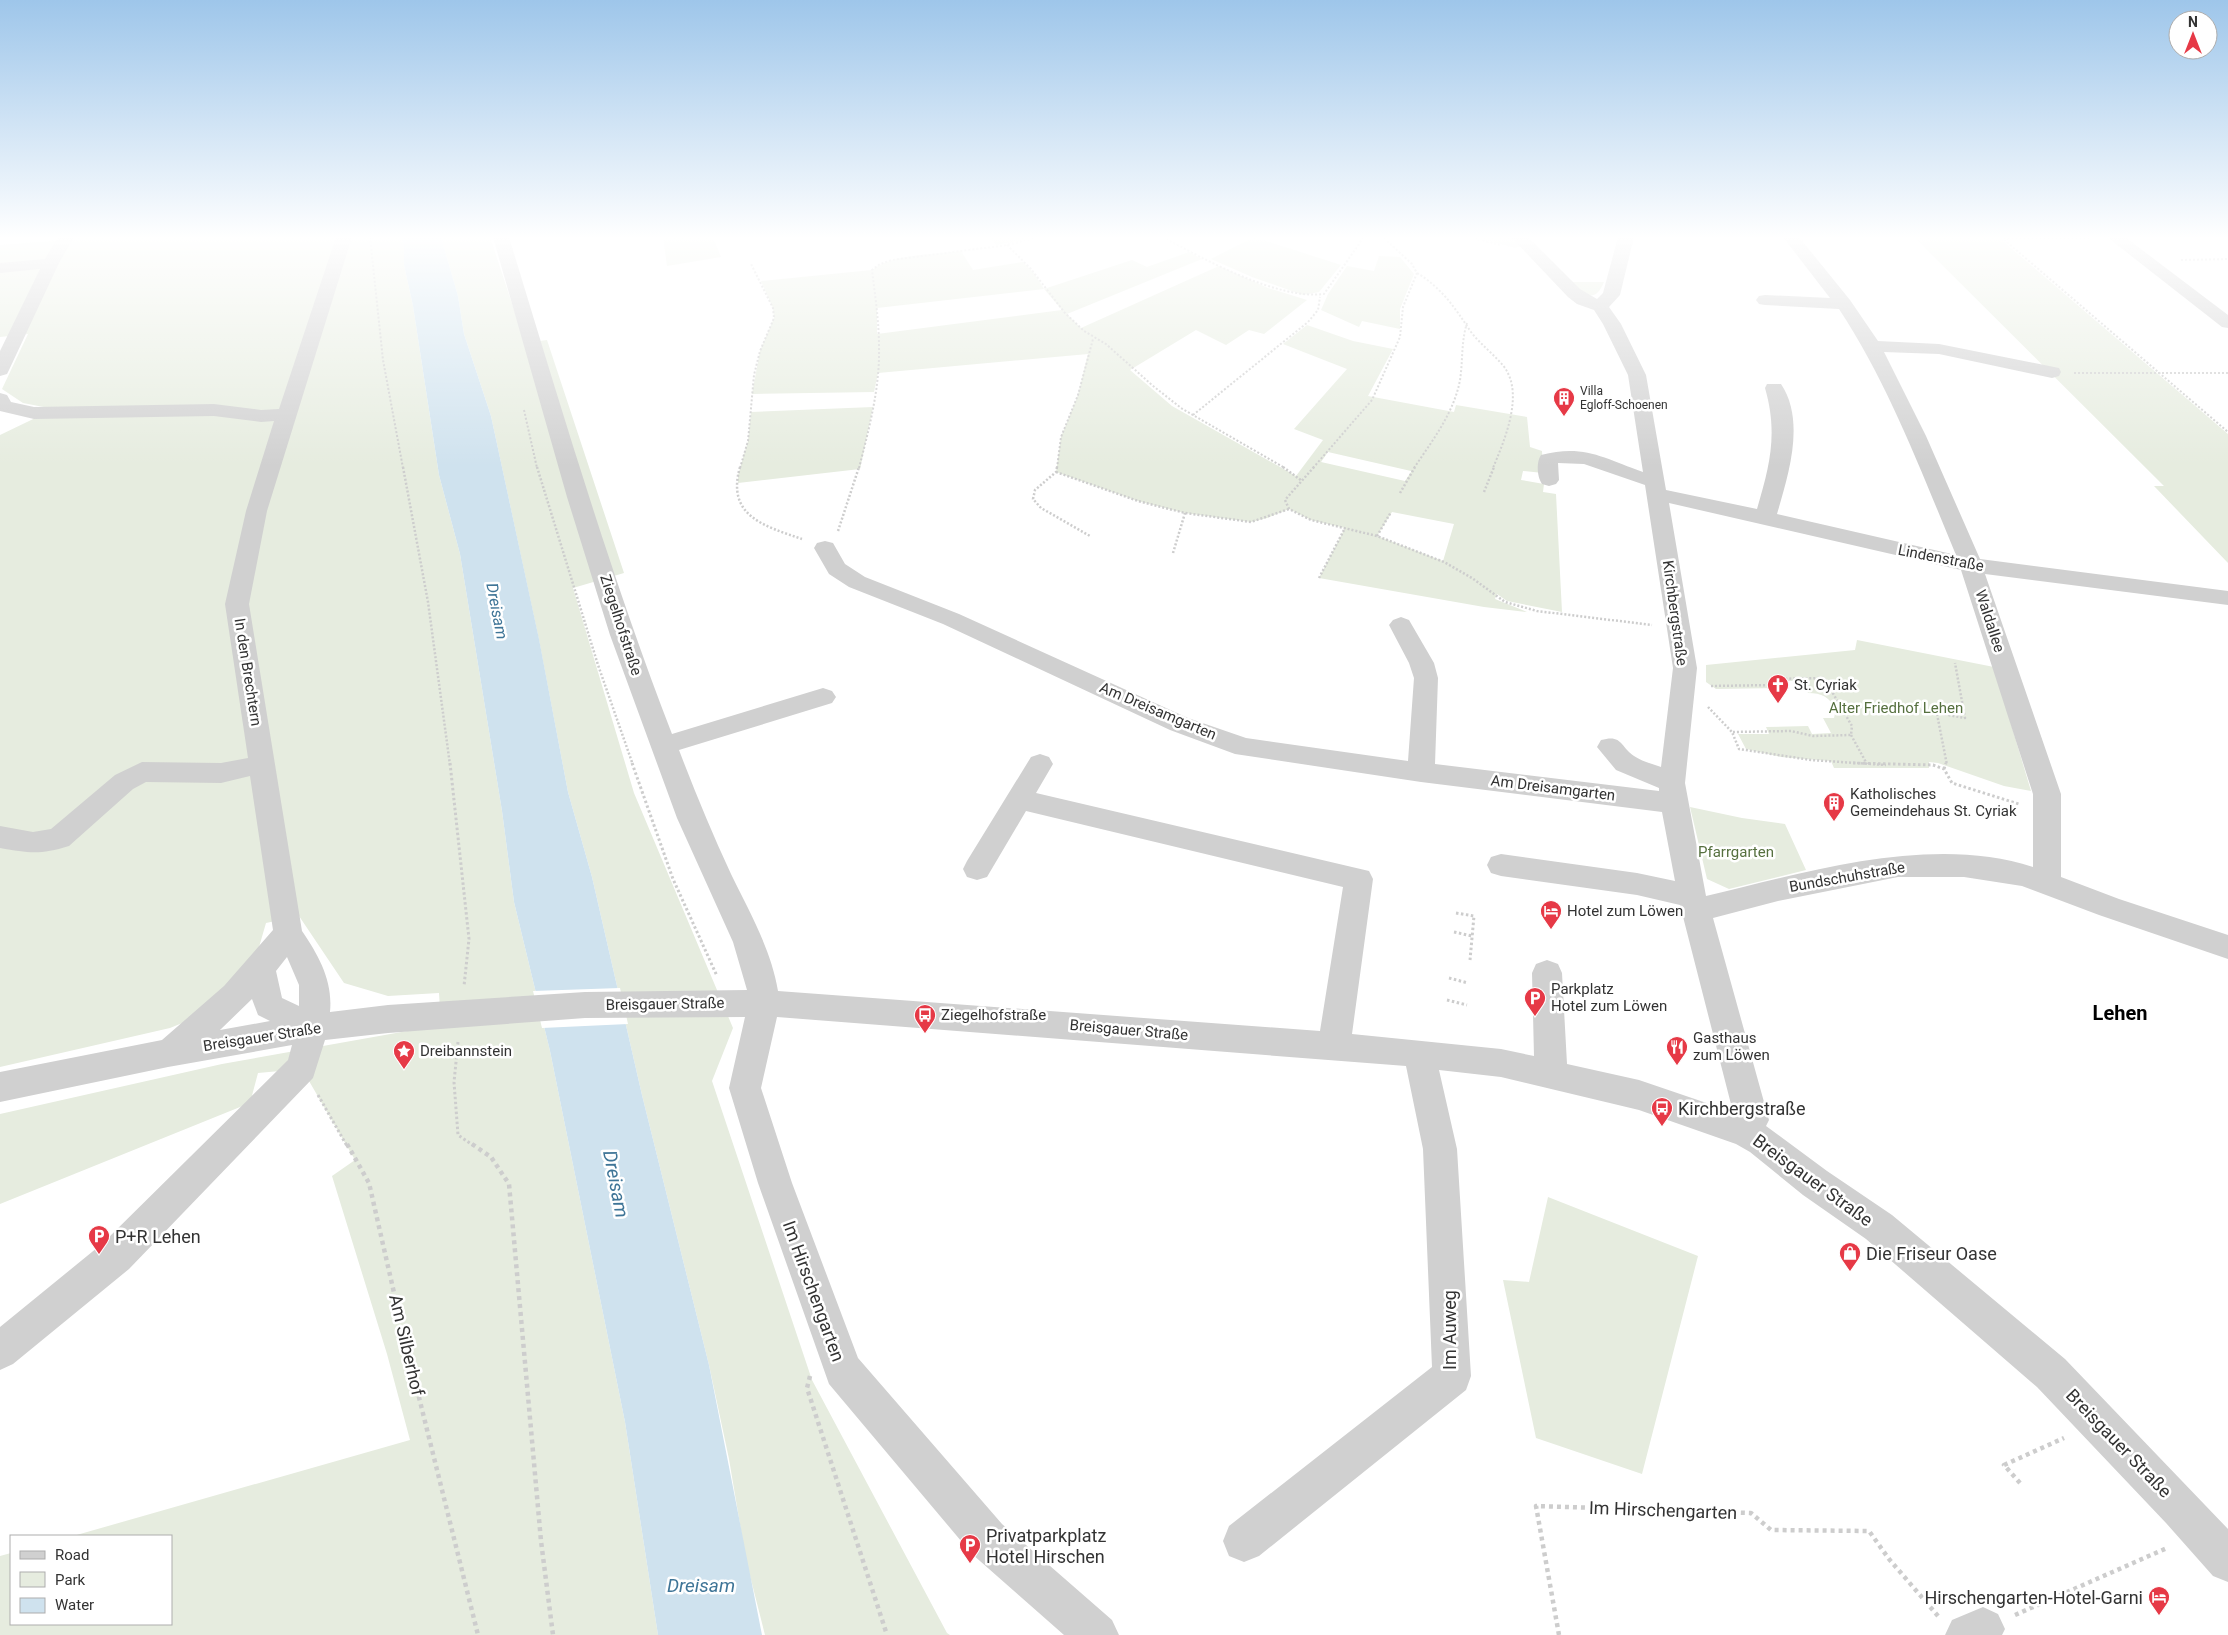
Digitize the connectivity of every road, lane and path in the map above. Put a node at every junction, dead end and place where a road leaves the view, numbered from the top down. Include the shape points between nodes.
1 (29, 313) edge
2 (319, 313) edge
3 (378, 313) edge
4 (524, 313) edge
5 (774, 313) edge
6 (876, 313) edge
7 (1066, 313) edge
8 (1315, 313) edge
9 (1402, 313) edge
10 (1460, 313) edge
11 (1605, 313) edge
12 (1850, 313) edge
13 (2089, 313) edge
14 (2215, 313) edge
15 (26, 319) junction
16 (0, 322) edge
17 (1467, 323) junction
18 (2228, 323) edge
19 (1093, 339) junction
20 (1872, 346) junction
21 (0, 370) edge
22 (2052, 372) joint
23 (2228, 373) edge
24 (2160, 374) junction
25 (1774, 388) dead end
26 (0, 399) edge
27 (286, 415) junction
28 (1193, 415) junction
29 (2228, 432) edge
30 (1056, 472) junction
31 (1549, 480) dead end
32 (1302, 481) junction
33 (1656, 488) junction
34 (1484, 492) dead end
35 (1400, 493) dead end
36 (1289, 509) junction
37 (1391, 512) dead end
38 (1185, 513) junction
39 (1765, 518) junction
40 (1345, 528) junction
41 (1090, 536) dead end
42 (1377, 536) junction
43 (825, 548) junction
44 (1173, 553) dead end
45 (1972, 565) junction
46 (1319, 578) dead end
47 (2228, 598) edge
48 (1401, 625) dead end
49 (1678, 628) junction
50 (1955, 663) dead end
51 (1710, 692) dead end
52 (823, 697) dead end
53 (1708, 699) dead end
54 (1681, 701) junction
55 (1707, 706) junction
56 (1841, 706) junction
57 (1937, 714) junction
58 (1732, 732) junction
59 (1852, 735) junction
60 (662, 746) junction
61 (1610, 747) dead end
62 (263, 764) junction
63 (1040, 764) dead end
64 (1868, 765) junction
65 (1944, 769) junction
66 (1422, 772) junction
67 (1673, 793) junction
68 (1019, 799) junction
69 (2047, 812) junction
70 (0, 837) edge
71 (1501, 865) dead end
72 (977, 869) dead end
73 (673, 879) dead end
74 (2048, 883) junction
75 (1694, 903) junction
76 (1456, 913) dead end
77 (1454, 932) dead end
78 (288, 933) junction
79 (1472, 936) junction
80 (2228, 947) edge
81 (1470, 960) dead end
82 (260, 970) junction
83 (1547, 973) dead end
84 (1449, 978) dead end
85 (1468, 984) dead end
86 (1447, 1000) dead end
87 (764, 1003) junction
88 (729, 1004) junction
89 (1467, 1005) dead end
90 (469, 1013) junction
91 (312, 1028) junction
92 (1334, 1047) junction
93 (168, 1053) junction
94 (1419, 1053) junction
95 (302, 1068) junction
96 (1551, 1074) junction
97 (0, 1087) edge
98 (1746, 1132) junction
99 (0, 1352) edge
100 (807, 1388) dead end
101 (2099, 1422) junction
102 (2020, 1483) dead end
103 (2203, 1532) junction
104 (1244, 1541) dead end
105 (2228, 1561) edge
106 (1964, 1628) edge
107 (478, 1635) edge
108 (553, 1635) edge
109 (887, 1635) edge
110 (1097, 1635) edge
111 (1559, 1635) edge

1 - 15 street
2 - 27 street, In den Brechtern
3 - 90 path via 383,360 428,602 451,773 470,939
4 - 60 street, Ziegelhofstraße via 578,497
5 - 43 path via 754,375 748,442 738,475 738,497 742,509 754,518 775,530
6 - 43 path via 879,356 873,407 857,482 836,538
7 - 19 path
8 - 28 path
9 - 32 path via 1400,337 1372,400
10 - 17 path
11 - 33 street, Kirchbergstraße via 1637,376
12 - 20 street, Waldallee
13 - 24 path
14 - 18 street
15 - 16 street
15 - 21 street
17 - 34 path via 1484,348 1508,371 1512,390 1510,420
17 - 35 path via 1460,350 1458,386 1450,412
19 - 28 path via 1106,344
19 - 30 path via 1078,395 1061,437
20 - 22 street via 1939,349
20 - 45 street, Waldallee via 1916,436
22 - 24 path
23 - 24 path
24 - 29 path
25 - 39 street via 1782,417 1783,438
26 - 27 street via 4,406 34,413 214,410 261,416
27 - 62 street, In den Brechtern via 243,562 238,604
28 - 32 path via 1287,468
30 - 38 path via 1138,501
30 - 41 path via 1035,490 1034,499 1041,508
31 - 33 street, Lindenstraße via 1548,460 1569,456 1596,460 1645,480
32 - 36 path via 1285,500
33 - 39 street, Lindenstraße via 1681,498
33 - 49 street, Kirchbergstraße
36 - 38 path via 1251,522
36 - 40 path via 1311,520
37 - 42 path
38 - 44 path
39 - 45 street, Lindenstraße
40 - 42 path
40 - 46 path
42 - 49 path via 1444,562 1505,602 1536,611
43 - 66 street, Am Dreisamgarten via 830,563 857,582 951,619 1179,724 1244,747
45 - 47 street, Lindenstraße
45 - 69 street, Waldallee via 2047,794
48 - 66 street via 1403,636 1424,664 1426,678
49 - 54 street, Kirchbergstraße via 1685,668
50 - 57 path via 1966,718
51 - 56 path via 1711,685 1774,685 1771,679 1824,678
52 - 60 street
53 - 55 path
54 - 55 path
54 - 67 street, Kirchbergstraße
55 - 58 path
56 - 57 path
56 - 59 path via 1852,726
57 - 65 path via 1947,766
58 - 59 path via 1791,730 1813,736
58 - 64 path via 1739,749 1781,758
59 - 64 path
60 - 87 street, Ziegelhofstraße via 748,942 760,977
61 - 67 street via 1626,763
62 - 70 street via 221,773 142,772 124,782 59,838 33,843
62 - 78 street, In den Brechtern
63 - 68 street
64 - 65 path via 1933,765
65 - 69 path via 1952,783
66 - 67 street, Am Dreisamgarten
67 - 75 street, Kirchbergstraße
68 - 72 street
68 - 92 street via 1359,879
69 - 74 street, Waldallee
71 - 75 street via 1636,884
73 - 88 path
74 - 75 street, Bundschuhstraße via 1964,866 1898,866
74 - 80 street, Bundschuhstraße
75 - 98 street, Kirchbergstraße via 1752,1120
76 - 79 path via 1474,916
77 - 79 path
78 - 82 street
78 - 91 street, In den Brechtern via 315,986
79 - 81 path
82 - 91 street via 269,1006
82 - 93 street via 202,1028
83 - 96 street
84 - 85 path
86 - 89 path
87 - 88 street, Breisgauer Straße
87 - 92 street, Breisgauer Straße
87 - 110 street, Im Hirschengarten via 745,1088 775,1183 843,1370 987,1539
88 - 90 street, Breisgauer Straße via 585,1005
90 - 91 street, Breisgauer Straße
90 - 108 path via 454,1082 458,1135 491,1157 509,1184 541,1542
91 - 93 street, Breisgauer Straße
91 - 95 street, In den Brechtern
92 - 94 street, Breisgauer Straße
93 - 97 street, Breisgauer Straße
94 - 96 street, Breisgauer Straße via 1501,1063
94 - 104 street, Im Auweg via 1440,1149 1452,1376
95 - 99 street via 116,1256
95 - 107 path, Am Silberhof via 369,1183
96 - 98 street, Breisgauer Straße via 1664,1102
98 - 101 street, Breisgauer Straße via 1879,1227 2051,1373
100 - 109 path
101 - 102 path via 2004,1464
101 - 103 street, Breisgauer Straße
103 - 105 street, Breisgauer Straße
103 - 106 path
106 - 111 path, Im Hirschengarten via 1889,1559 1870,1531 1770,1530 1751,1513 1536,1506

